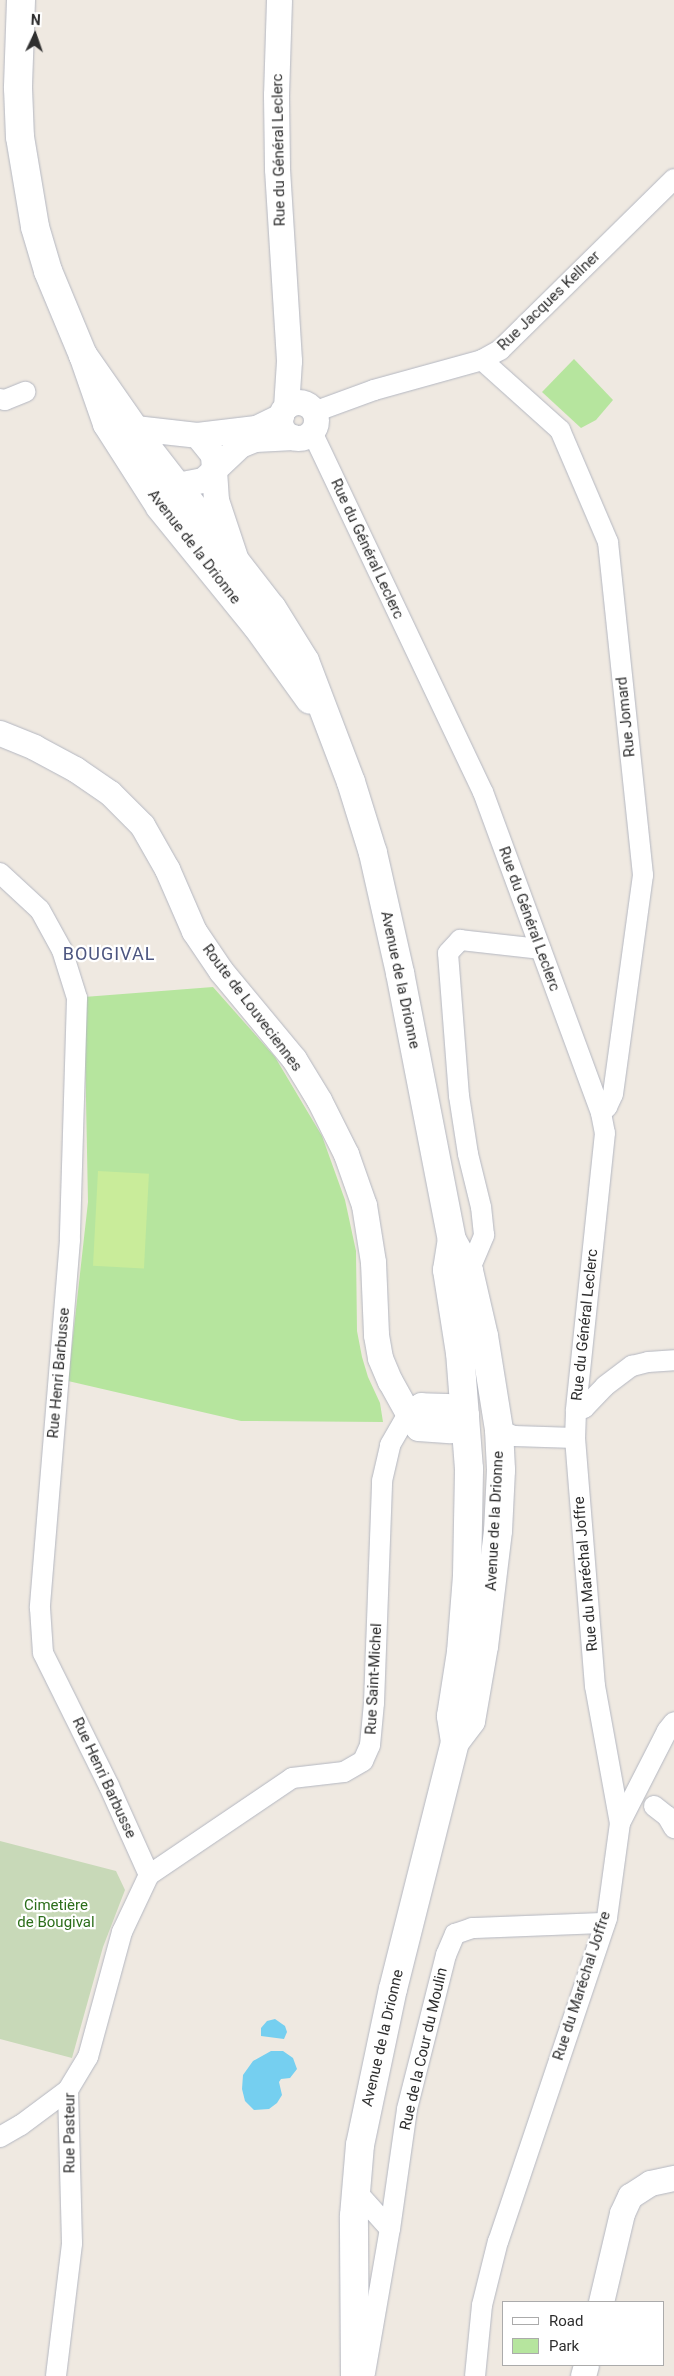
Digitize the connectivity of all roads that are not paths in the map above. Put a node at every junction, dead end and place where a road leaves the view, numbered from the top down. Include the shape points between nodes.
1 (21, 0) edge
2 (278, 0) edge
3 (674, 179) edge
4 (83, 355) junction
5 (482, 360) junction
6 (25, 392) dead end
7 (0, 399) edge
8 (299, 418) junction
9 (185, 433) junction
10 (139, 448) junction
11 (216, 470) junction
12 (177, 484) junction
13 (148, 489) junction
14 (238, 564) junction
15 (329, 726) junction
16 (0, 733) edge
17 (0, 873) edge
18 (540, 949) junction
19 (601, 1113) junction
20 (452, 1240) junction
21 (469, 1271) junction
22 (674, 1360) edge
23 (576, 1411) junction
24 (408, 1414) junction
25 (466, 1415) junction
26 (499, 1430) junction
27 (575, 1438) junction
28 (674, 1722) edge
29 (455, 1742) junction
30 (654, 1806) dead end
31 (620, 1823) junction
32 (674, 1828) edge
33 (146, 1867) junction
34 (605, 1923) junction
35 (68, 2090) junction
36 (0, 2137) edge
37 (674, 2178) edge
38 (355, 2190) junction
39 (390, 2230) junction
40 (601, 2301) edge
41 (362, 2375) edge
42 (56, 2376) edge
43 (475, 2376) edge

1 - 4 main road, Avenue de la Drionne via 20,137 30,196 48,270
2 - 8 street, Rue du Général Leclerc via 277,169 289,361
3 - 5 street, Rue Jacques Kellner via 500,350
4 - 10 main road, Avenue de la Drionne
4 - 10 main road, Avenue de la Drionne via 107,424
5 - 8 street, Rue Jacques Kellner via 374,390
5 - 19 street, Rue Jomard via 560,430 608,542 643,875 613,1094
6 - 7 street
8 - 9 street via 256,428
8 - 11 street via 240,444
8 - 18 street, Rue du Général Leclerc via 483,792
9 - 10 street
9 - 11 street via 213,455
10 - 12 main road, Avenue de la Drionne
10 - 13 main road, Avenue de la Drionne
11 - 12 street via 203,480
11 - 14 street via 216,500
12 - 13 main road
12 - 14 main road, Avenue de la Drionne
13 - 15 main road, Avenue de la Drionne via 256,625
14 - 15 main road, Avenue de la Drionne via 272,608 305,661
15 - 20 main road, Avenue de la Drionne via 373,852
16 - 24 street, Route de Louveciennes via 75,769 110,794 142,825 167,869 194,931 222,971 294,1059 319,1100 346,1154 364,1206 373,1262 380,1358
17 - 33 street, Rue Henri Barbusse via 40,910 62,950 77,998 70,1240 40,1608 43,1653
18 - 19 street, Rue du Général Leclerc
18 - 21 street via 460,940 448,953 459,1096 484,1235
19 - 23 street, Rue du Général Leclerc via 604,1133
20 - 21 main road, Avenue de la Drionne
20 - 25 main road, Avenue de la Drionne via 447,1270
21 - 26 main road, Avenue de la Drionne via 484,1336
22 - 23 street via 632,1366 605,1386 584,1408
23 - 27 street, Rue du Général Leclerc
24 - 25 street via 420,1405 430,1405 446,1406
24 - 33 street, Rue Saint-Michel via 390,1444 382,1481 374,1703 370,1745 363,1761 344,1772 292,1778
25 - 26 main road
25 - 29 main road, Avenue de la Drionne via 470,1526 461,1652 451,1716
26 - 27 street via 514,1436
26 - 29 main road, Avenue de la Drionne via 501,1470 494,1575 471,1721
27 - 31 street, Rue du Maréchal Joffre via 595,1686
28 - 31 street
29 - 38 main road, Avenue de la Drionne via 367,2102
30 - 32 street via 667,1816
31 - 34 street, Rue du Maréchal Joffre
33 - 35 street, Rue Pasteur via 122,1932 88,2057
34 - 39 street, Rue de la Cour du Moulin via 472,1928 454,1934 407,2109
34 - 43 street, Rue du Maréchal Joffre via 498,2242 482,2305
35 - 36 street
35 - 42 street, Rue Pasteur via 72,2243
37 - 40 street via 650,2183 630,2196 622,2213
38 - 39 street
38 - 41 main road, Avenue de la Drionne via 353,2304
39 - 41 street, Rue de la Cour du Moulin

